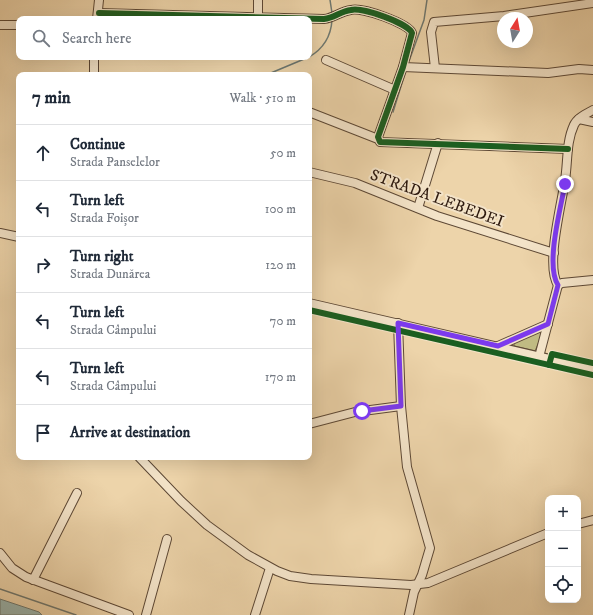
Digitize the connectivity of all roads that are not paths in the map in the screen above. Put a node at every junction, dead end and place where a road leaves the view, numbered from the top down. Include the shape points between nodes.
1 (99, 0) edge
2 (258, 0) edge
3 (593, 3) edge
4 (98, 16) edge
5 (258, 16) joint
6 (312, 18) edge
7 (0, 25) edge
8 (16, 26) edge
9 (94, 60) edge
10 (326, 60) dead end
11 (403, 67) junction
12 (435, 68) junction
13 (593, 70) edge
14 (94, 72) edge
15 (395, 90) junction
16 (593, 110) edge
17 (312, 113) edge
18 (579, 119) junction
19 (593, 122) edge
20 (378, 139) junction
21 (438, 143) junction
22 (568, 149) junction
23 (312, 173) edge
24 (418, 208) junction
25 (0, 233) edge
26 (16, 236) edge
27 (554, 253) junction
28 (593, 280) edge
29 (558, 285) junction
30 (312, 304) edge
31 (398, 323) junction
32 (548, 324) junction
33 (498, 346) junction
34 (539, 357) junction
35 (593, 368) edge
36 (401, 406) junction
37 (312, 423) edge
38 (142, 460) edge
39 (77, 493) dead end
40 (593, 520) edge
41 (581, 523) edge
42 (545, 534) edge
43 (167, 539) dead end
44 (0, 553) edge
45 (270, 568) junction
46 (33, 580) junction
47 (417, 585) junction
48 (129, 615) edge
49 (146, 615) edge
50 (255, 615) edge
51 (409, 615) edge

1 - 4 street
2 - 5 street
3 - 12 street via 490,18 434,22 431,32
4 - 5 street
6 - 11 street via 324,19 358,9 405,25 412,36
7 - 8 street
9 - 14 street
10 - 15 street
11 - 12 street
11 - 15 street
12 - 13 street via 548,73
15 - 20 street
16 - 18 street
17 - 20 street
18 - 19 street
18 - 22 street via 572,130
20 - 21 street via 383,143
21 - 22 street
21 - 24 street
22 - 27 street
23 - 24 street, STRADA LEBEDEI via 359,185
24 - 27 street, STRADA LEBEDEI
25 - 26 street
27 - 29 street via 554,277
28 - 29 street
29 - 32 street
30 - 31 street
31 - 33 street
31 - 36 street
32 - 33 street
32 - 34 street
33 - 34 street
34 - 35 street
36 - 37 street via 355,412
36 - 47 street via 408,467 429,544 428,558
38 - 45 street via 207,525
39 - 46 street
40 - 41 street
42 - 47 street via 433,582
43 - 49 street
44 - 46 street via 15,571
45 - 47 street via 290,576 311,579
45 - 50 street
46 - 48 street
47 - 51 street

